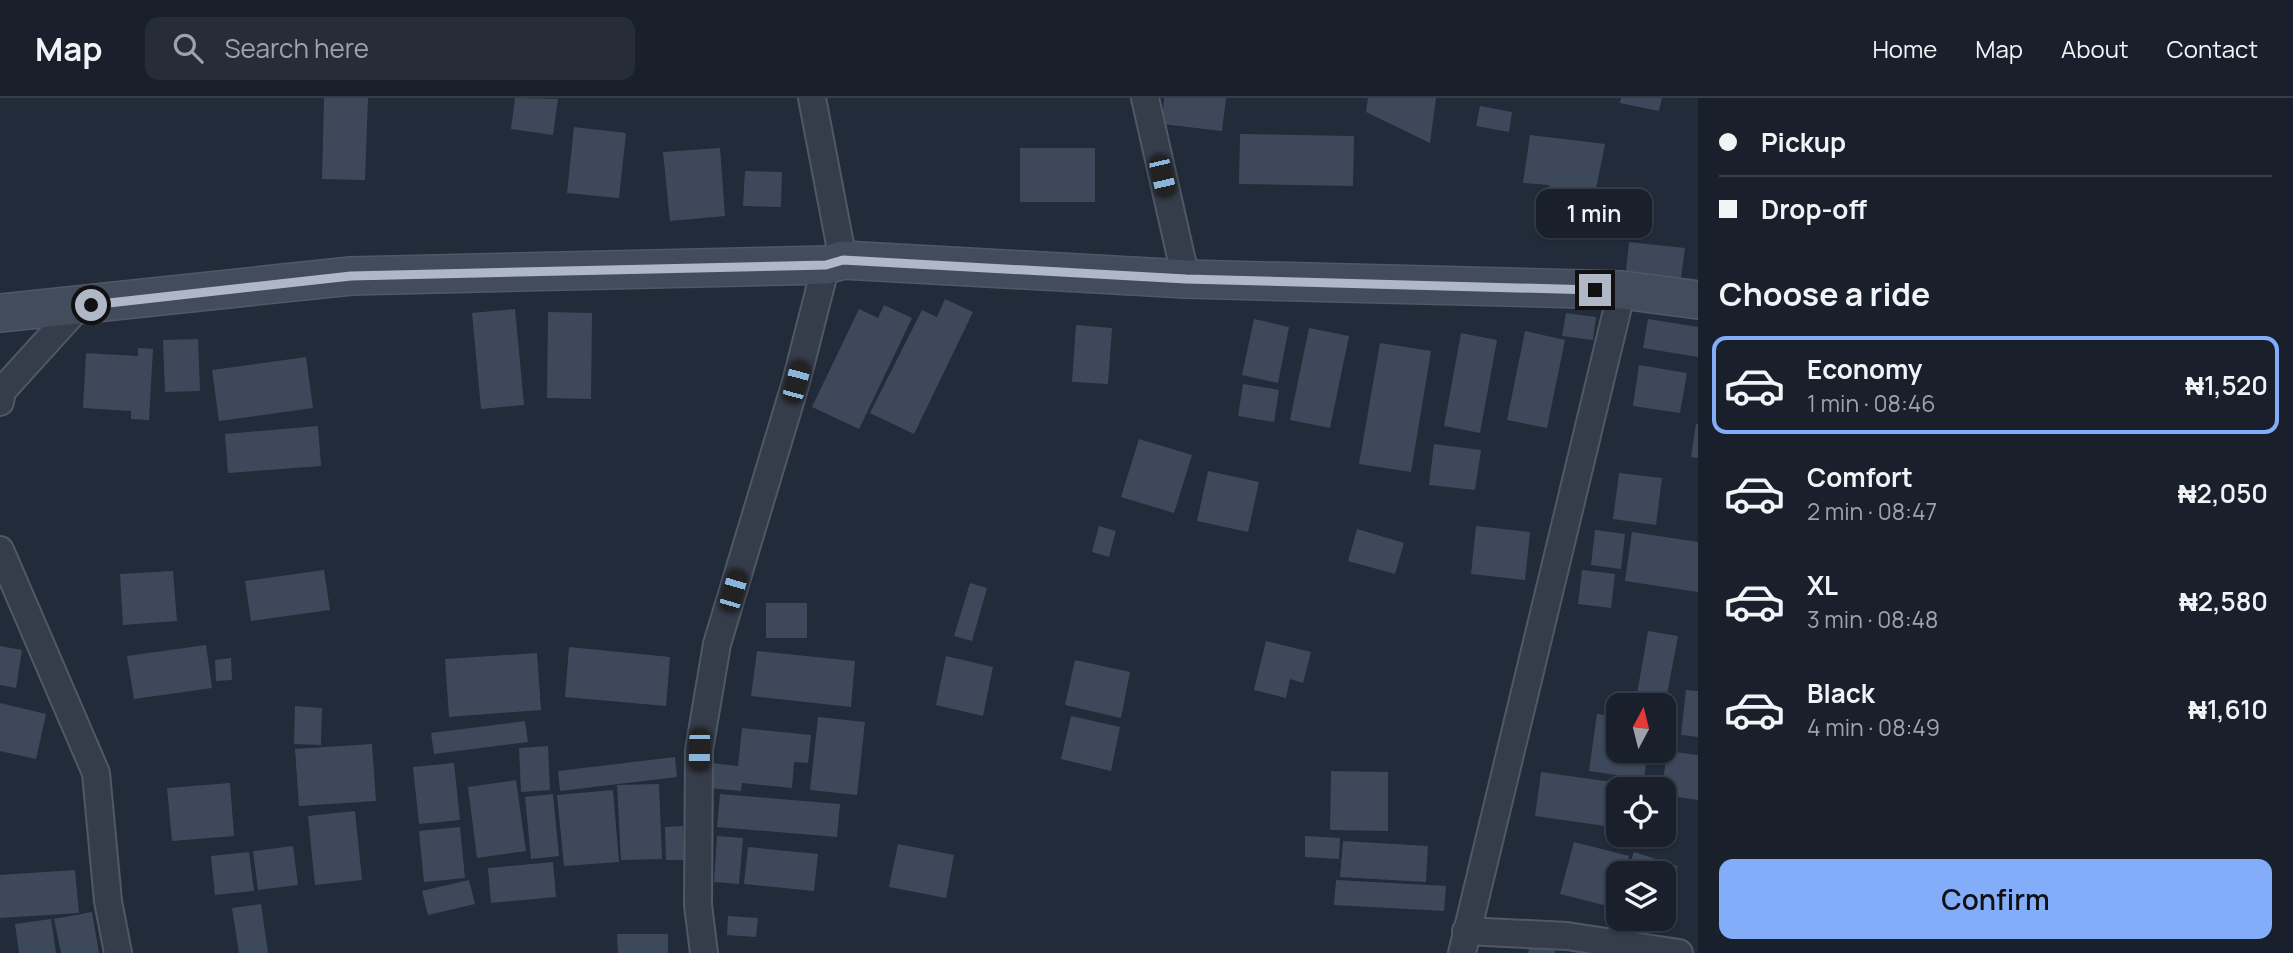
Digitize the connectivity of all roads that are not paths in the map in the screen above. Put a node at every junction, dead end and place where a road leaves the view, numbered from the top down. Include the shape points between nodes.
1 (812, 98) edge
2 (1145, 98) edge
3 (835, 263) junction
4 (1186, 279) junction
5 (1622, 290) junction
6 (1698, 300) edge
7 (79, 306) junction
8 (0, 313) edge
9 (0, 402) edge
10 (0, 550) edge
11 (1464, 942) edge
12 (118, 953) edge
13 (704, 953) edge
14 (1679, 953) edge

1 - 3 street
2 - 4 street
3 - 4 street
3 - 7 street via 351,276
3 - 13 street via 717,644 699,750 698,905
4 - 5 street
5 - 6 street
5 - 11 street
7 - 8 street
7 - 9 street via 2,391
10 - 12 street via 96,773 108,901
11 - 14 street via 1567,936

